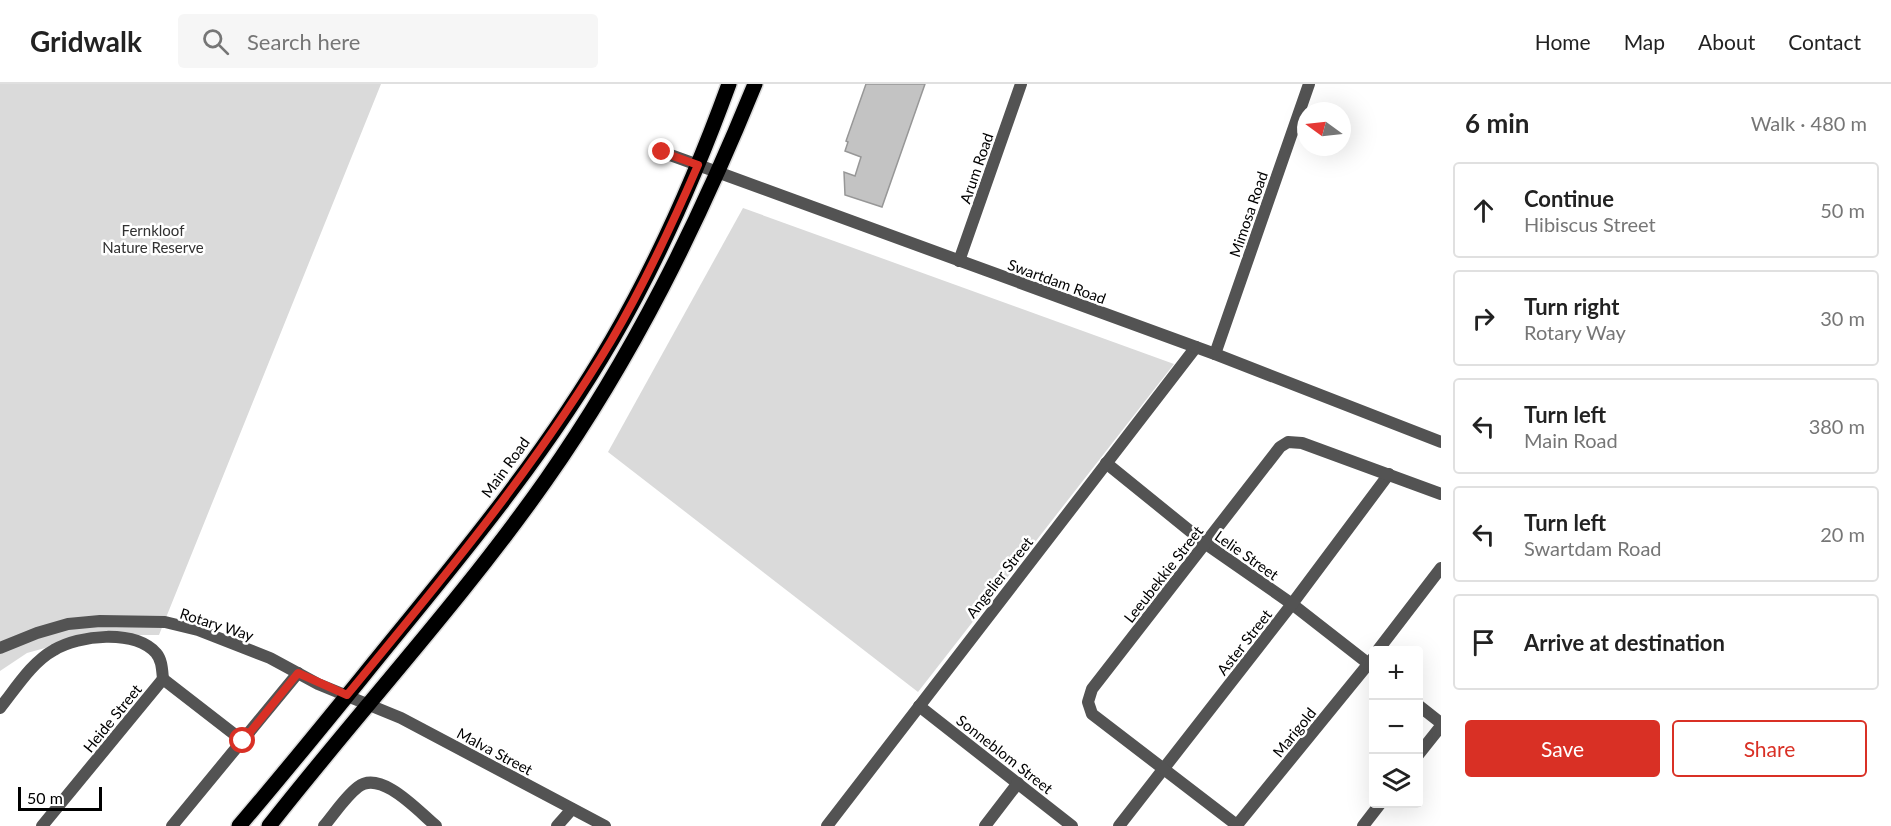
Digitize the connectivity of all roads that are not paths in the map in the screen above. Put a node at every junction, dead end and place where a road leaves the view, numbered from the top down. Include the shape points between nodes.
1 (729, 84) edge
2 (755, 84) edge
3 (1021, 84) edge
4 (1309, 84) edge
5 (662, 152) dead end
6 (698, 165) junction
7 (719, 173) junction
8 (959, 261) junction
9 (1196, 347) junction
10 (1215, 354) junction
11 (1441, 442) edge
12 (1106, 463) junction
13 (1389, 474) junction
14 (1441, 494) edge
15 (1206, 544) junction
16 (1441, 568) edge
17 (1292, 604) junction
18 (1382, 646) edge
19 (0, 648) edge
20 (1369, 661) edge
21 (1369, 667) edge
22 (298, 673) junction
23 (163, 679) junction
24 (347, 695) junction
25 (369, 703) junction
26 (919, 706) junction
27 (0, 708) edge
28 (1423, 708) edge
29 (1441, 724) edge
30 (243, 741) junction
31 (1420, 754) edge
32 (1163, 767) junction
33 (1018, 783) junction
34 (1377, 808) edge
35 (572, 809) junction
36 (49, 824) edge
37 (172, 826) edge
38 (239, 826) edge
39 (268, 826) edge
40 (324, 826) edge
41 (436, 826) edge
42 (557, 826) edge
43 (605, 826) edge
44 (826, 826) edge
45 (985, 826) edge
46 (1072, 826) edge
47 (1119, 826) edge
48 (1237, 826) edge
49 (1363, 826) edge

1 - 6 main road, Main Road
2 - 7 main road
3 - 8 street, Arum Road
4 - 10 street, Mimosa Road
5 - 6 street, Swartdam Road
6 - 7 street, Swartdam Road
6 - 24 main road, Main Road via 612,339 560,422 501,505
7 - 8 street, Swartdam Road
7 - 25 main road via 655,303 572,442 504,537
8 - 9 street, Swartdam Road
9 - 10 street, Swartdam Road
9 - 12 street, Angelier Street
10 - 11 street, Swartdam Road
12 - 15 street, Lelie Street
12 - 26 street, Angelier Street
13 - 14 street, Leeubekkie Street
13 - 15 street, Leeubekkie Street via 1302,443 1288,442 1280,447
13 - 17 street, Aster Street
15 - 17 street, Lelie Street
15 - 32 street, Leeubekkie Street via 1092,689 1088,702 1092,714
16 - 18 street
17 - 20 street, Lelie Street
17 - 32 street, Aster Street
19 - 22 street, Rotary Way via 68,624 146,621 198,630
21 - 48 street, Marigold
22 - 24 street, Rotary Way
22 - 30 street
23 - 27 street via 157,654 140,642 123,638 79,641 43,658
23 - 30 street, Heide Street
23 - 36 street, Heide Street
24 - 25 street, Malva Street
24 - 38 main road, Main Road
25 - 35 street, Malva Street
25 - 39 main road
26 - 33 street, Sonneblom Street
26 - 44 street, Angelier Street
28 - 29 street
29 - 31 street
30 - 37 street
32 - 47 street, Aster Street
32 - 48 street, Leeubekkie Street
33 - 45 street
33 - 46 street, Sonneblom Street
34 - 49 street
35 - 42 street
35 - 43 street, Malva Street
40 - 41 street via 363,784 385,784

